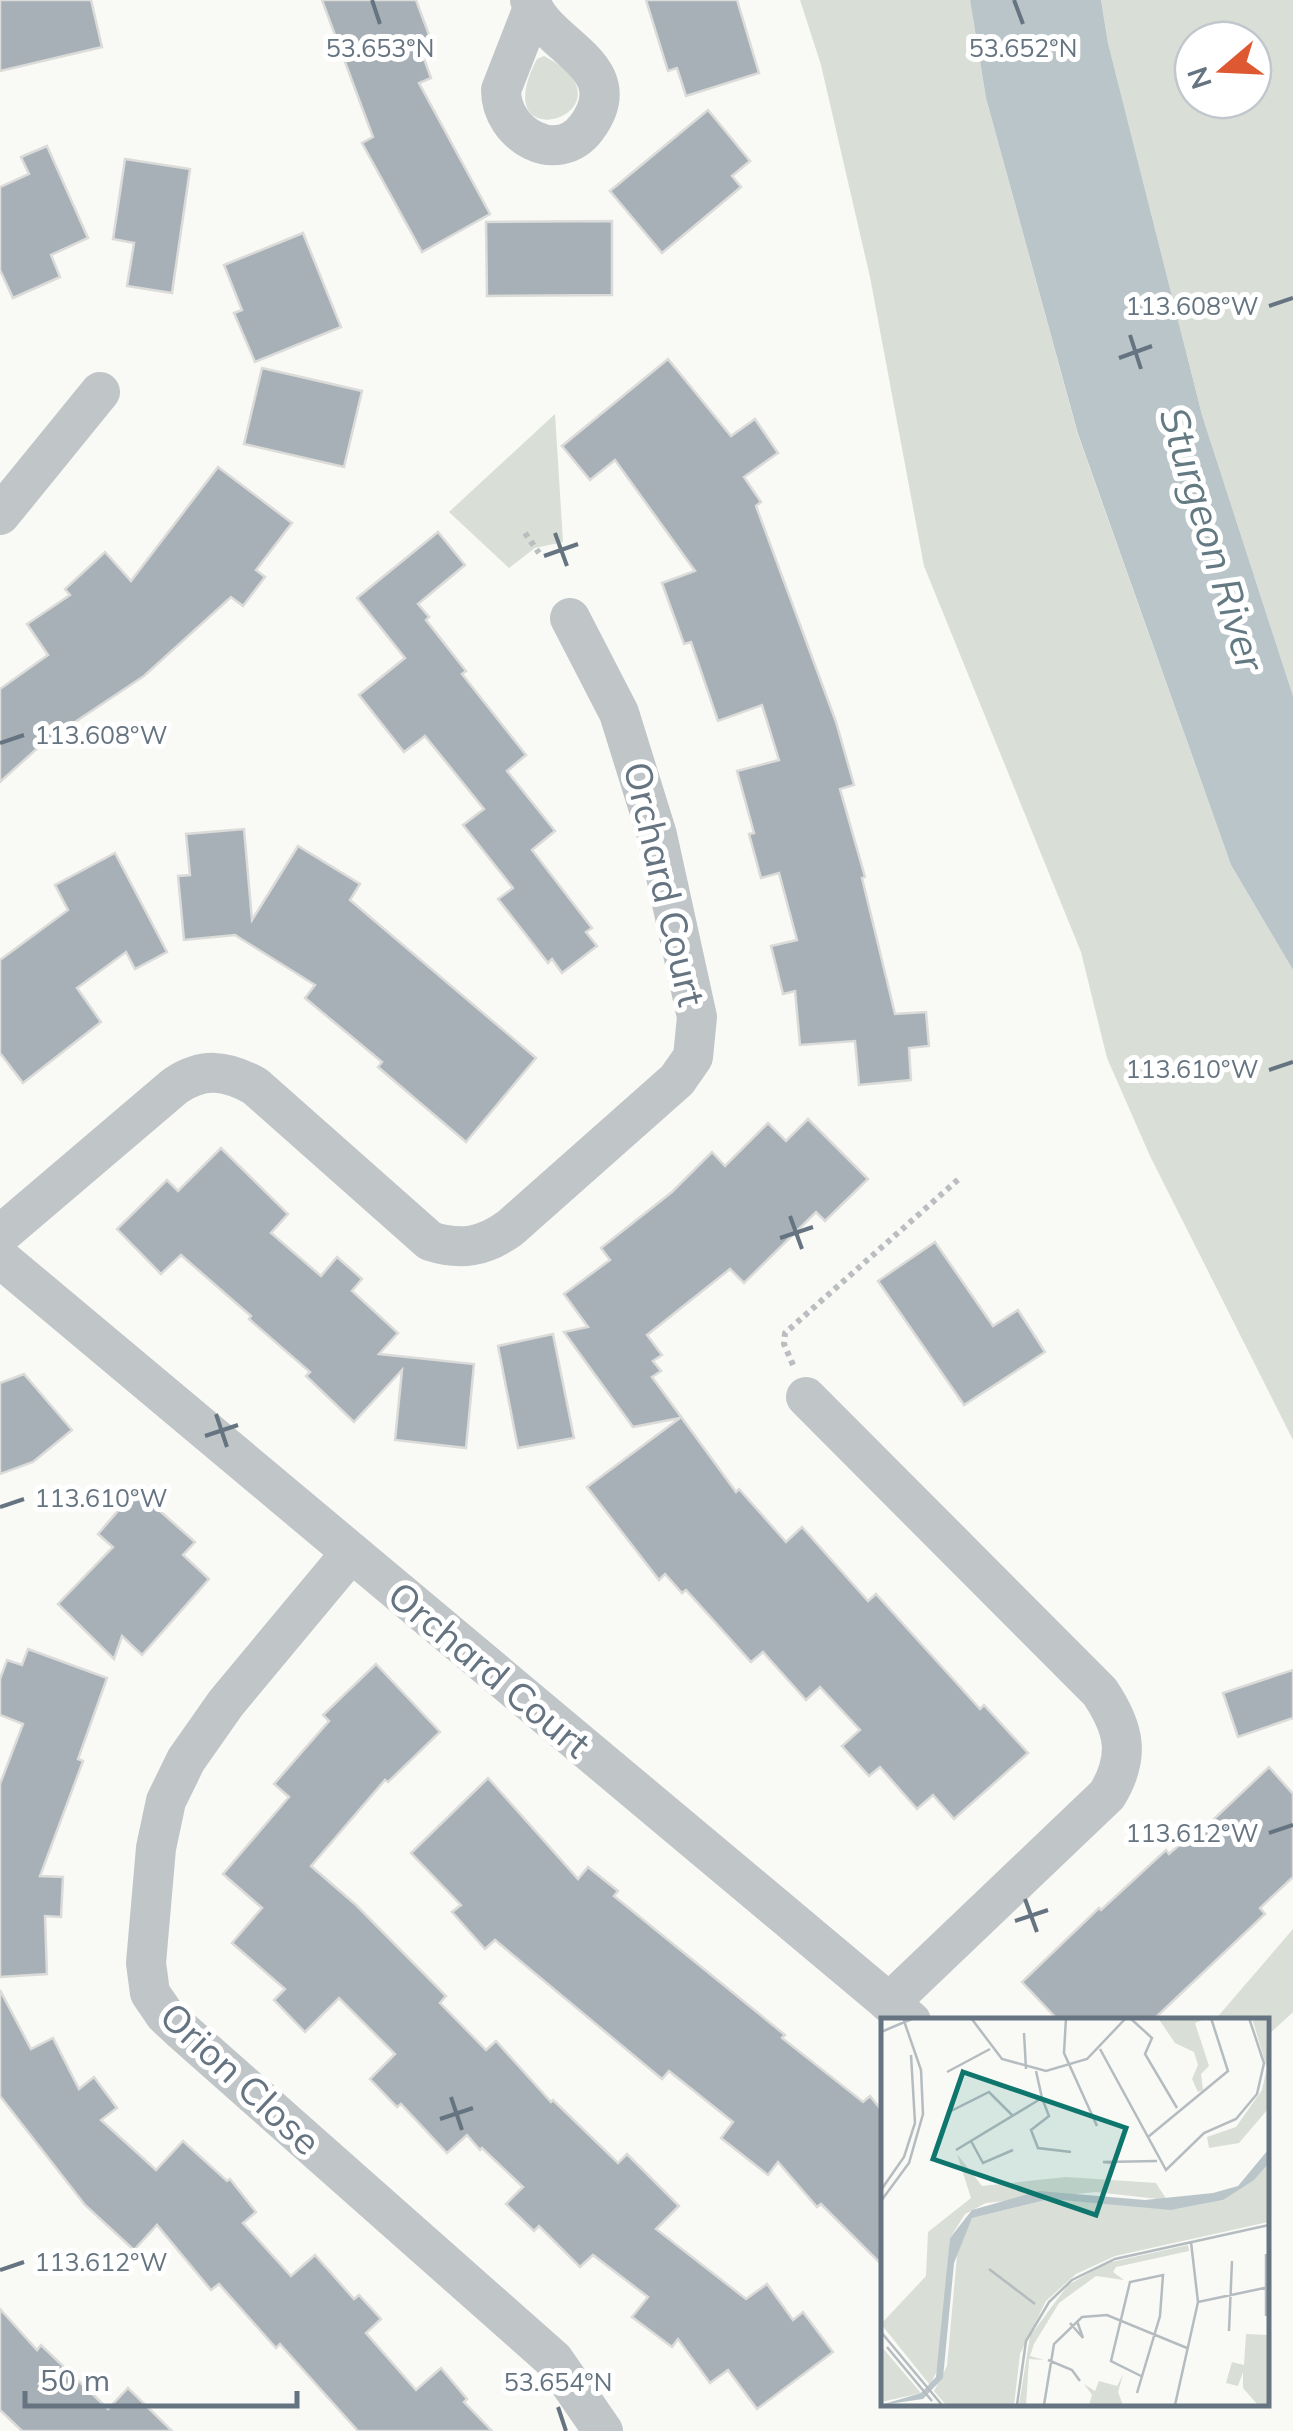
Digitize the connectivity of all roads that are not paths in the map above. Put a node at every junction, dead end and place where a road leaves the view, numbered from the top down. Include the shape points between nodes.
1 (100, 392) dead end
2 (0, 515) edge
3 (570, 618) dead end
4 (0, 1235) edge
5 (0, 1258) edge
6 (806, 1397) road end
7 (350, 1554) junction
8 (900, 2012) edge
9 (603, 2431) edge

1 - 2 street
3 - 4 street, Orchard Court via 619,713 657,835 697,1018 693,1057 677,1080 510,1228 482,1244 464,1248 430,1240 255,1086 212,1071 175,1086
5 - 7 street, Orchard Court
6 - 8 street, Orchard Court via 1100,1692 1122,1745 1122,1764 1107,1794
7 - 8 street, Orchard Court
7 - 9 street, Orion Close via 226,1702 175,1782 156,1848 147,1981 180,2029 554,2360

